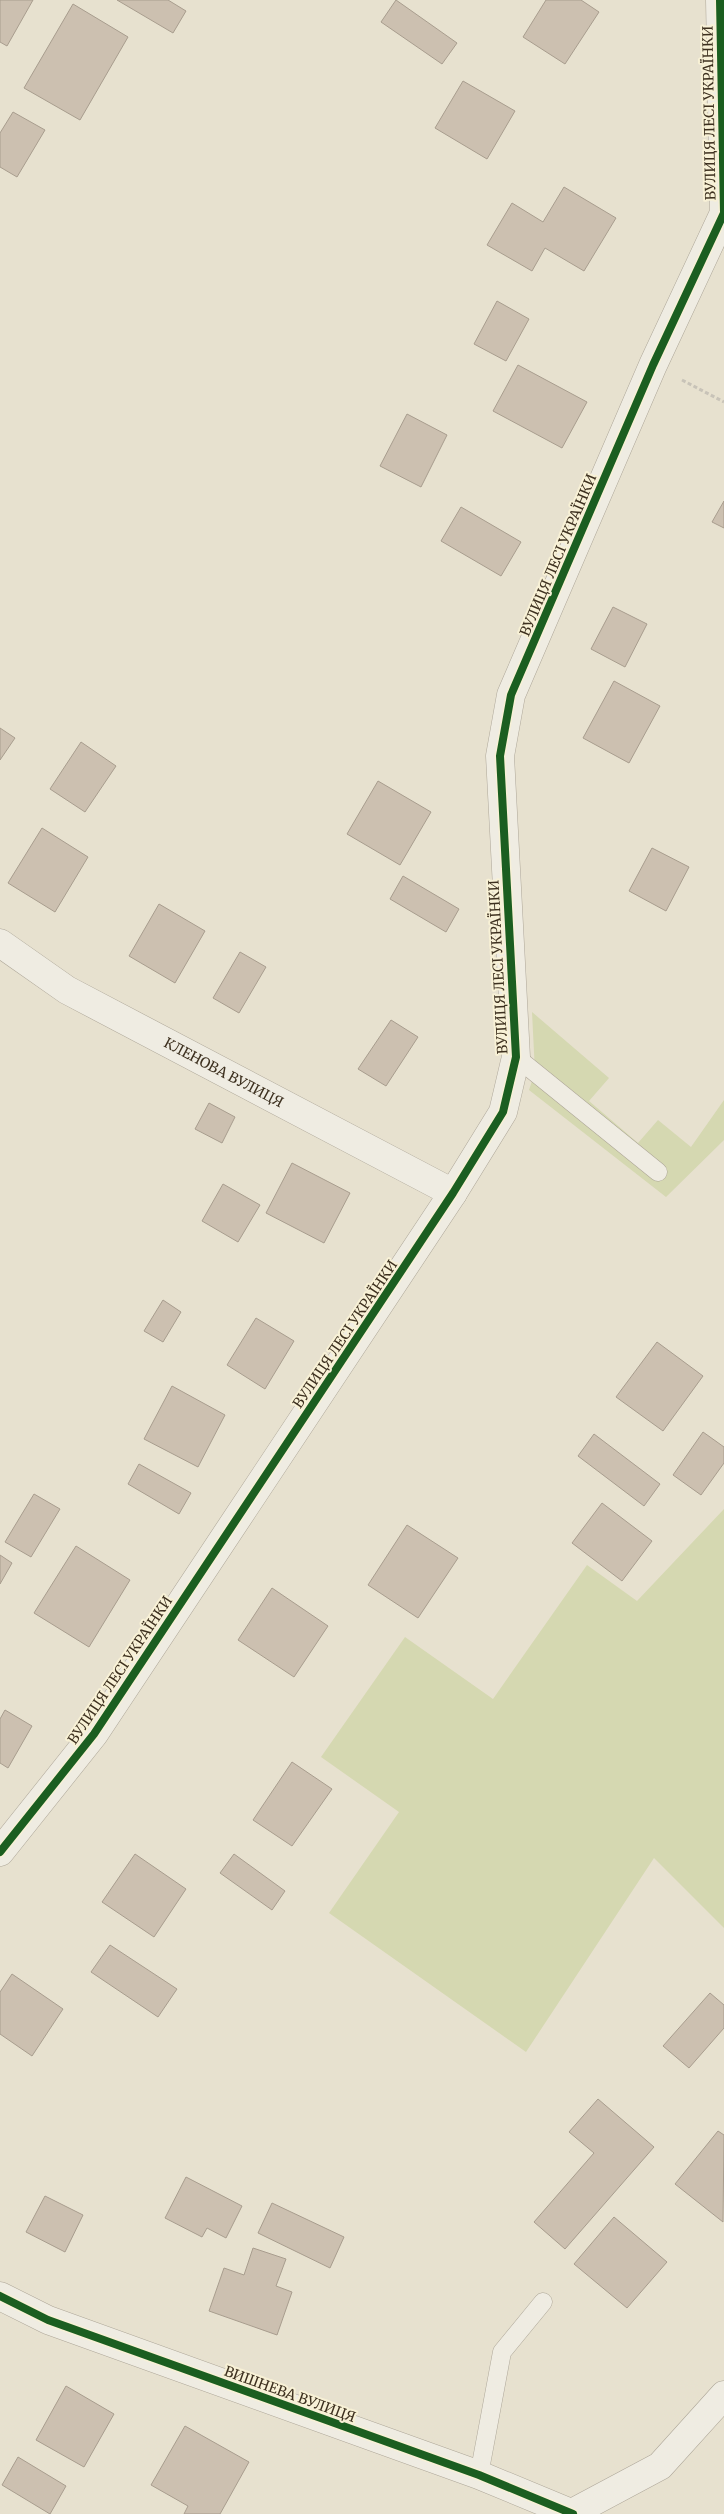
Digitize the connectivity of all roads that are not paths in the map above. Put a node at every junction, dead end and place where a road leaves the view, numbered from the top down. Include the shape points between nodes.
1 (720, 0) edge
2 (0, 943) edge
3 (516, 1058) junction
4 (658, 1172) dead end
5 (454, 1193) junction
6 (0, 1852) edge
7 (0, 2296) edge
8 (543, 2302) dead end
9 (724, 2395) edge
10 (480, 2475) junction
11 (571, 2513) edge

1 - 3 street, ВУЛИЦЯ ЛЕСІ УКРАЇНКИ via 724,213 653,365 511,695 500,756
2 - 5 street, КЛЕНОВА ВУЛИЦЯ via 67,990
3 - 4 lane
3 - 5 street, ВУЛИЦЯ ЛЕСІ УКРАЇНКИ via 503,1112
5 - 6 street, ВУЛИЦЯ ЛЕСІ УКРАЇНКИ via 94,1734
7 - 10 street, ВИШНЕВА ВУЛИЦЯ via 48,2320
8 - 10 lane via 502,2352
9 - 11 street via 660,2466
10 - 11 street, ВИШНЕВА ВУЛИЦЯ

